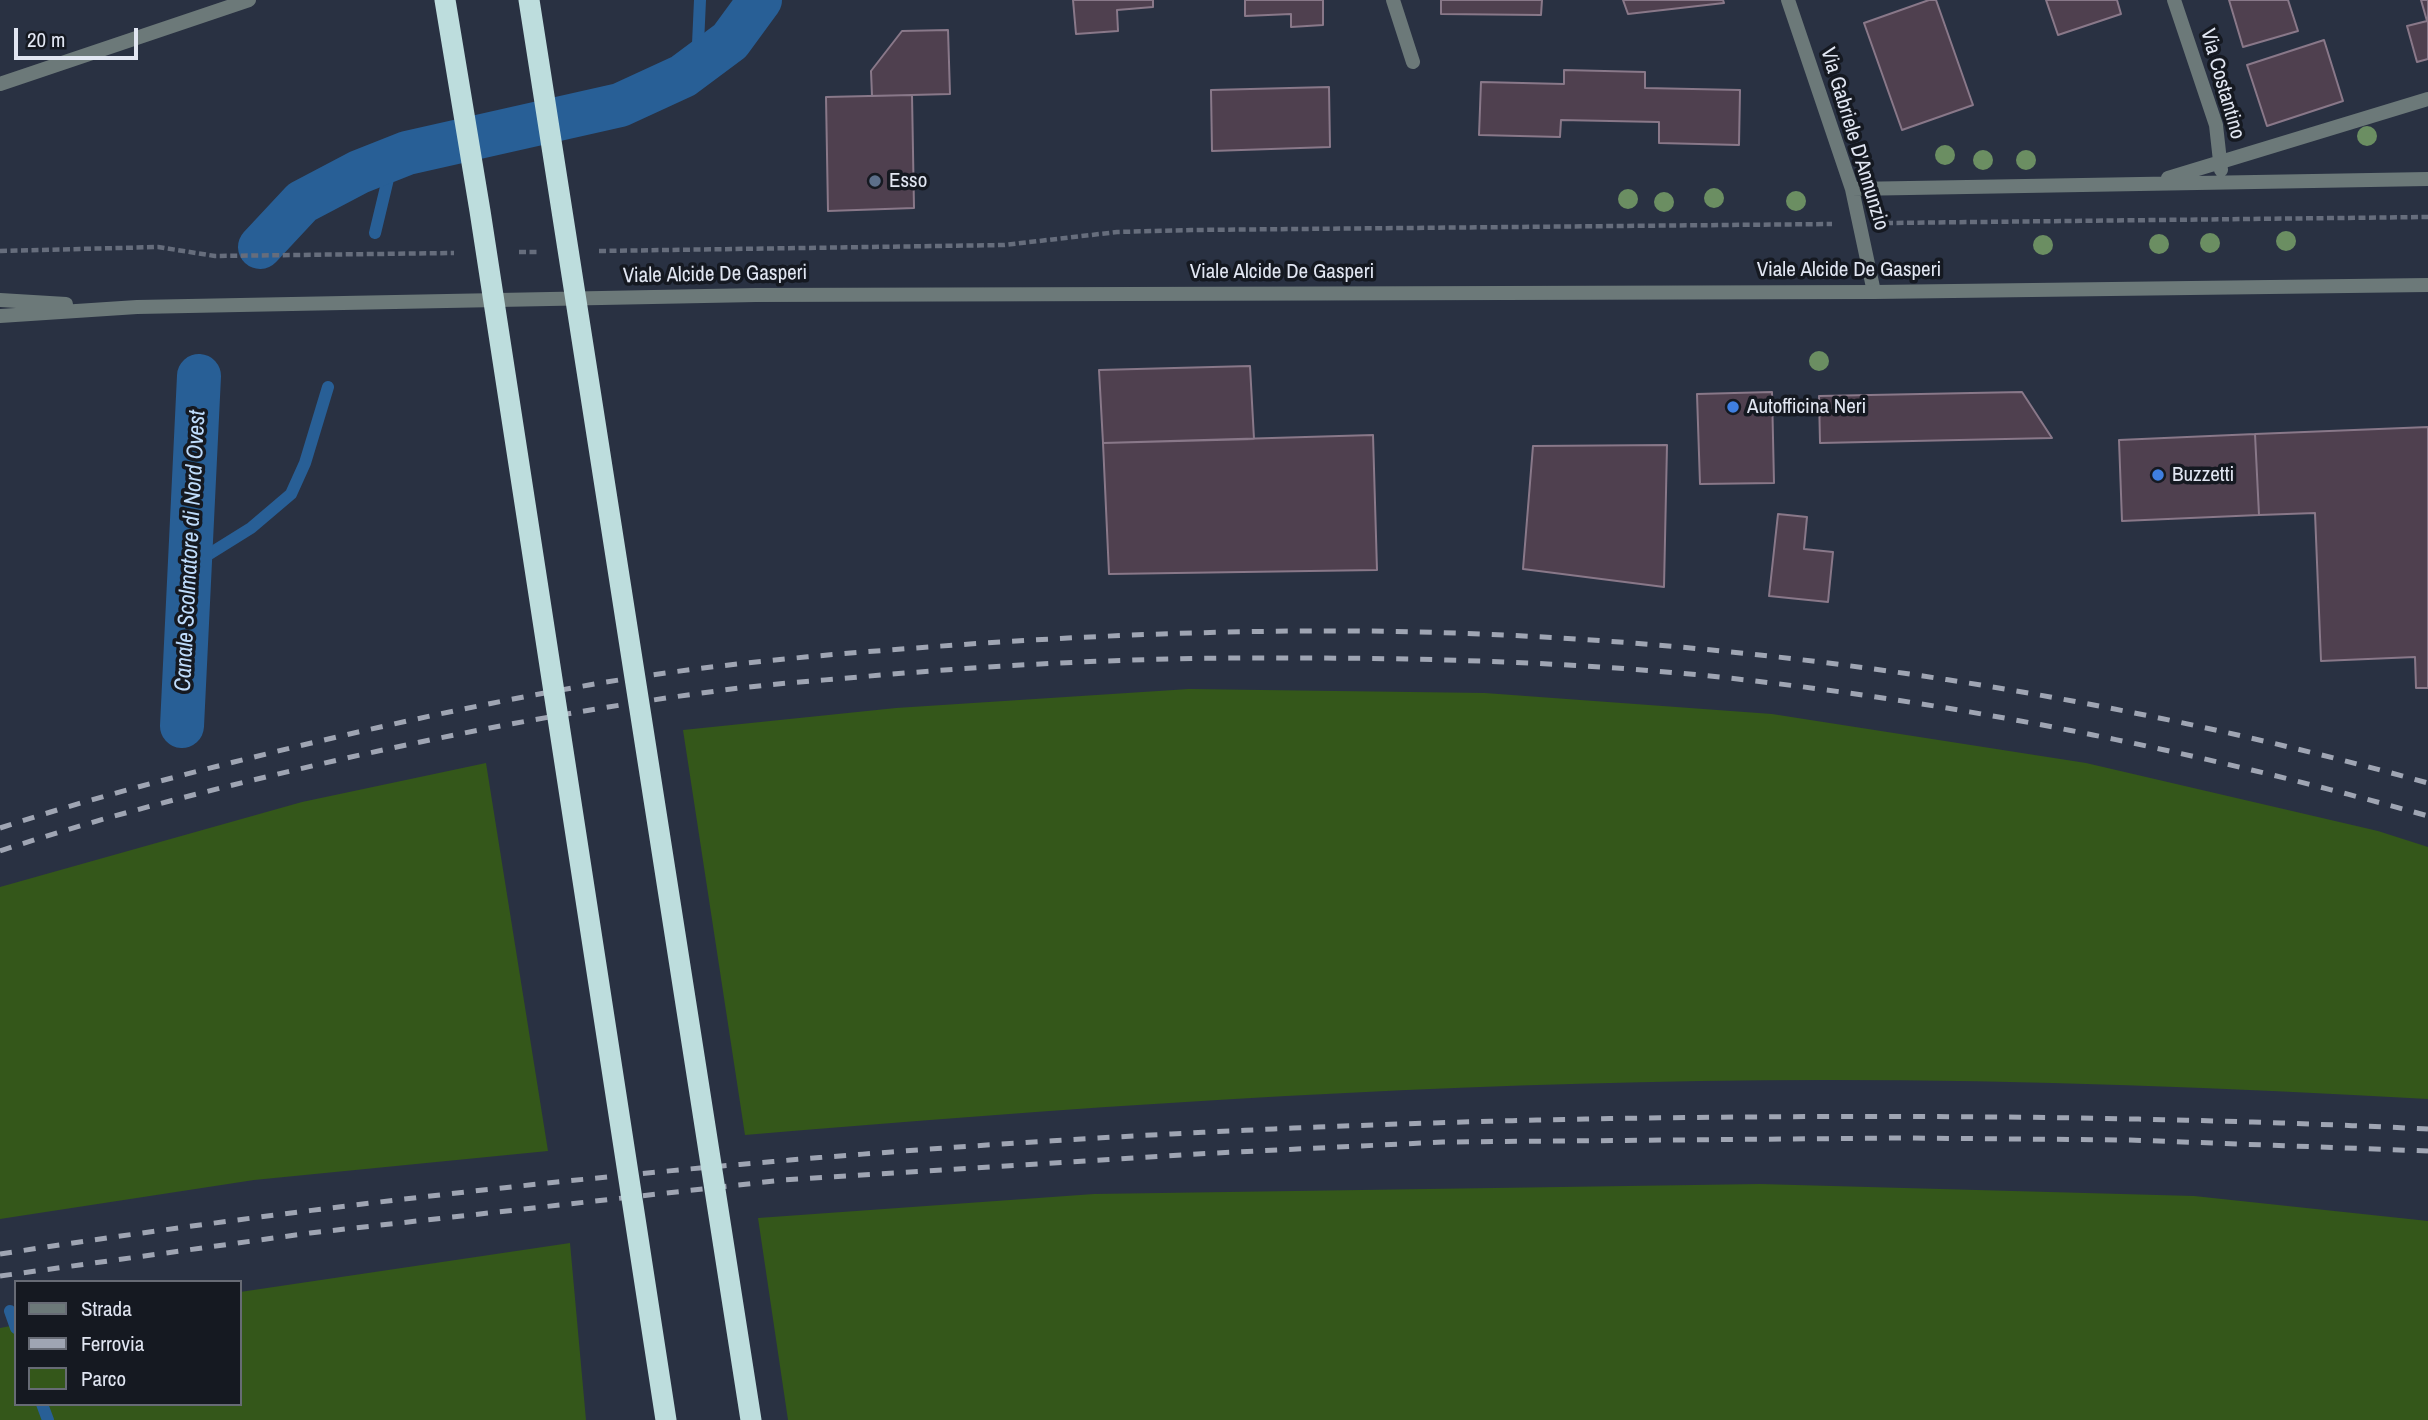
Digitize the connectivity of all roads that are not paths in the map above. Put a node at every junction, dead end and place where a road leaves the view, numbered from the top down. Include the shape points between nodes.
1 (249, 0) edge
2 (445, 0) edge
3 (529, 0) edge
4 (1393, 0) edge
5 (1788, 0) edge
6 (2174, 0) edge
7 (1413, 62) dead end
8 (0, 84) edge
9 (2428, 100) edge
10 (2221, 161) junction
11 (2428, 179) edge
12 (2220, 181) junction
13 (2153, 183) junction
14 (1852, 189) junction
15 (2428, 285) edge
16 (1874, 292) junction
17 (0, 300) edge
18 (137, 307) junction
19 (0, 316) edge
20 (666, 1420) edge
21 (751, 1420) edge

1 - 8 street
2 - 20 highway, bridge
3 - 21 highway, bridge
4 - 7 street
5 - 14 street, Via Gabriele D'Annunzio
6 - 10 street, Via Costantino via 2216,125
9 - 10 street
10 - 12 street, Via Costantino
10 - 13 street
11 - 12 street
12 - 13 street
13 - 14 street
14 - 16 street, Via Gabriele D'Annunzio
15 - 16 street, Viale Alcide De Gasperi
16 - 18 street, Viale Alcide De Gasperi via 770,295
17 - 18 street, Viale Alcide De Gasperi
18 - 19 street, Viale Alcide De Gasperi

